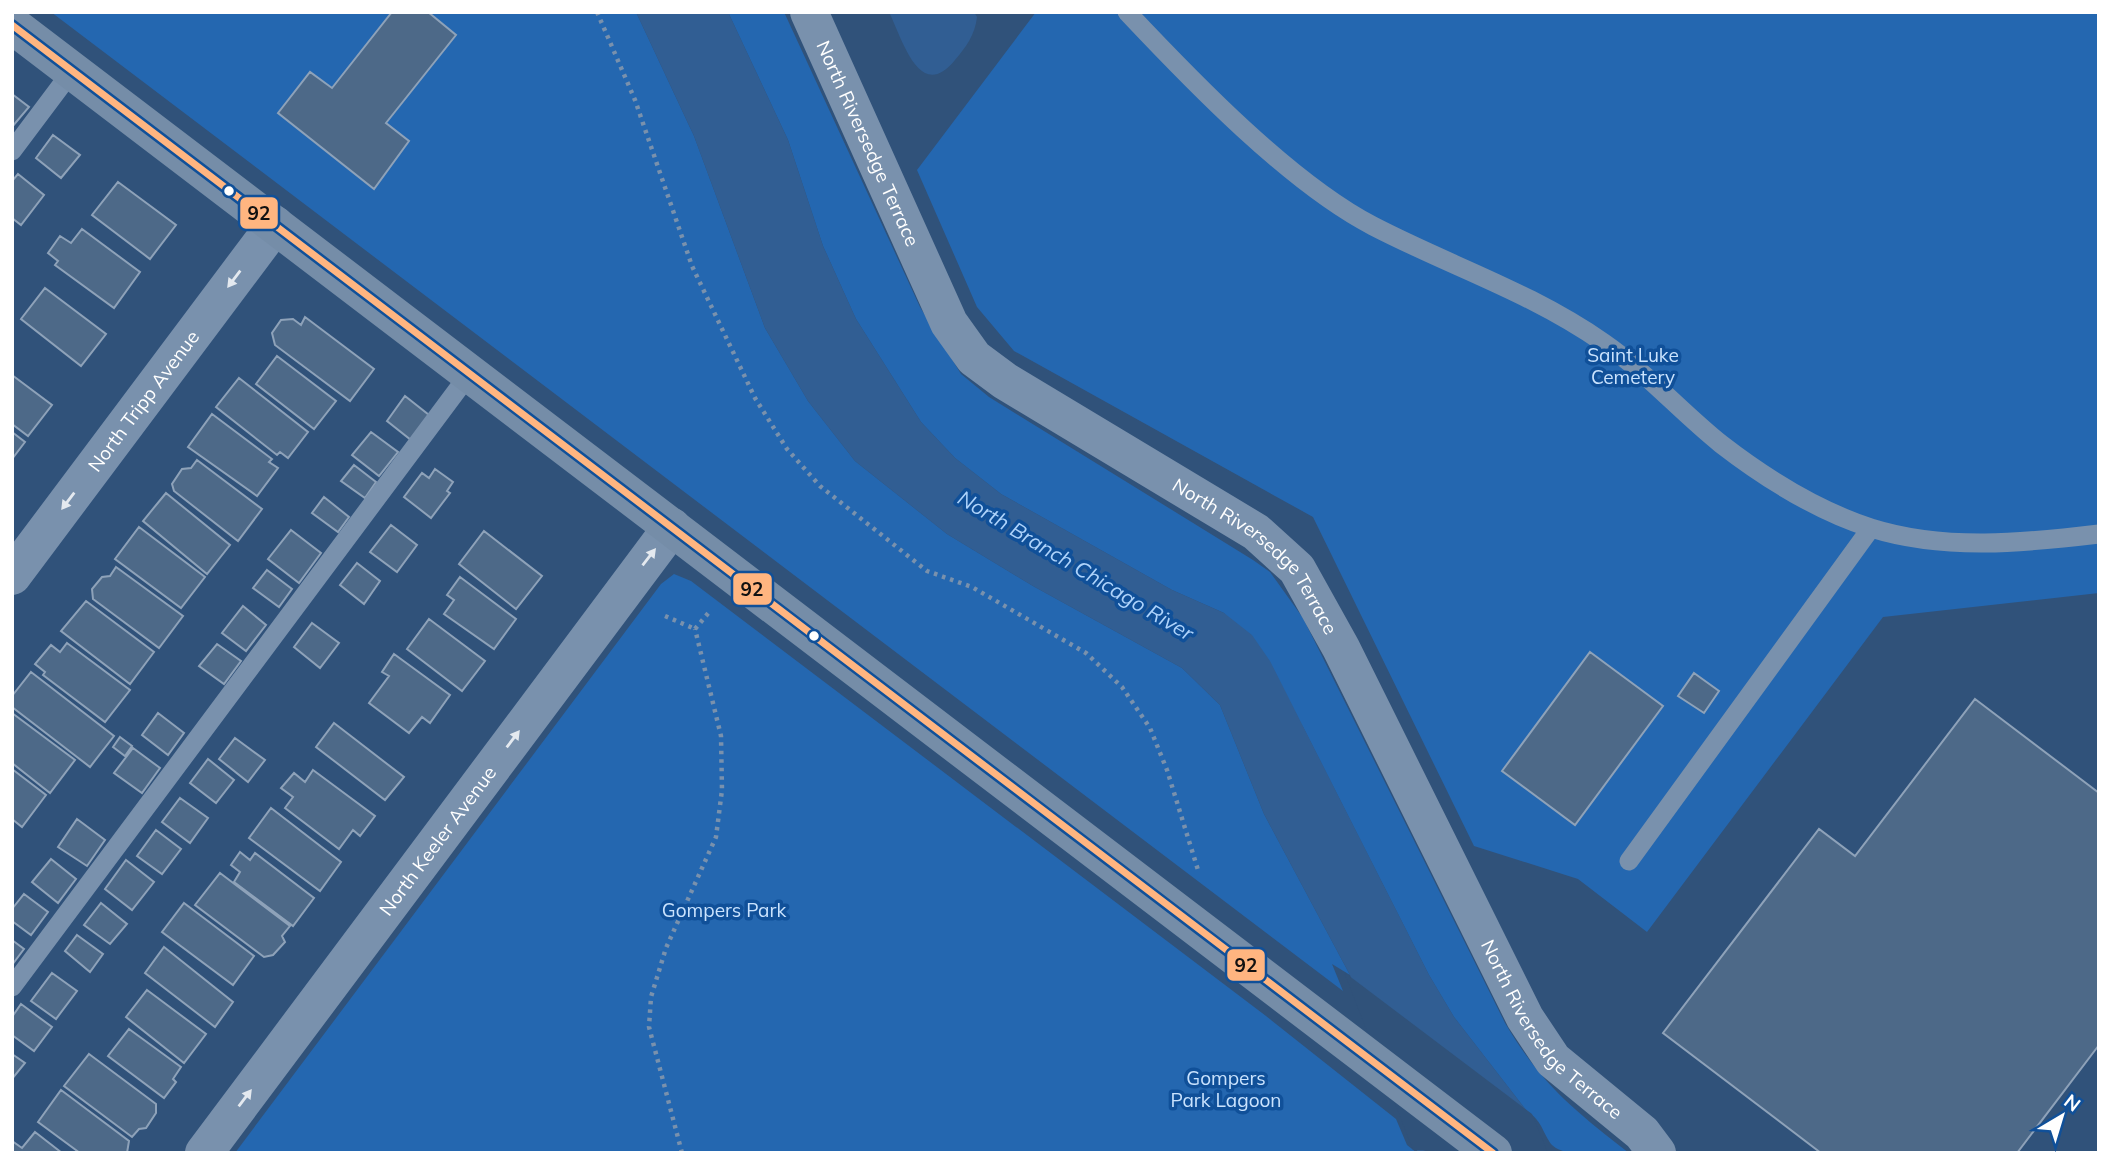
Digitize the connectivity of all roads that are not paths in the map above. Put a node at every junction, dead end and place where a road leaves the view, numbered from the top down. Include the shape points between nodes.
1 (809, 12) edge
2 (1127, 12) edge
3 (12, 25) edge
4 (72, 71) junction
5 (12, 151) edge
6 (275, 225) junction
7 (470, 373) junction
8 (672, 527) junction
9 (1871, 528) junction
10 (2099, 534) edge
11 (12, 576) edge
12 (1629, 861) dead end
13 (12, 987) edge
14 (204, 1153) edge
15 (1493, 1153) edge
16 (1657, 1153) edge

1 - 16 street, North Riversedge Terrace via 949,323 974,358 1256,532 1297,569 1525,1018 1553,1060 1642,1133
2 - 9 lane via 1269,151 1321,191 1372,226 1553,310 1606,344 1721,444 1772,479
3 - 4 main road
4 - 5 lane
4 - 6 main road
6 - 7 main road
6 -> 11 street, North Tripp Avenue
7 - 8 main road
7 - 13 lane
14 -> 8 street, North Keeler Avenue
8 - 15 main road
9 - 10 lane via 1929,540 1983,544
9 - 12 lane

